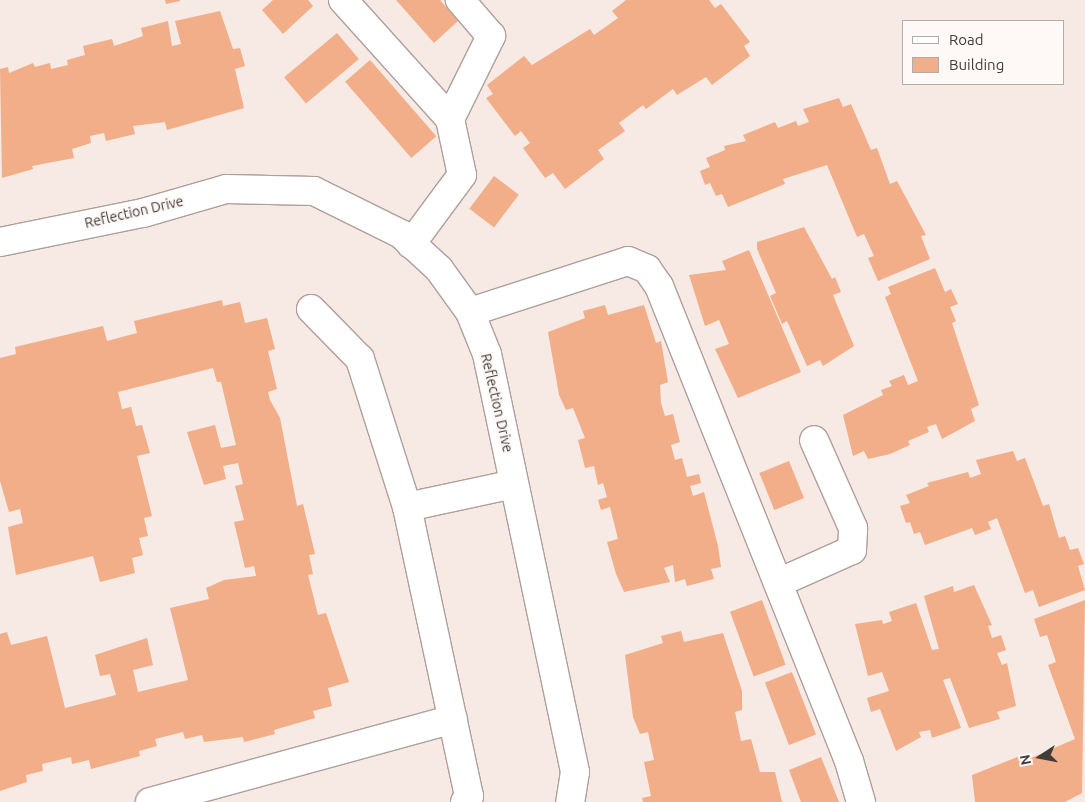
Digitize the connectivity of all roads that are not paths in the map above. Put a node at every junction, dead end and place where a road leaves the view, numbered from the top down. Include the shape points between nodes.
1 (343, 0) edge
2 (460, 0) edge
3 (450, 119) junction
4 (0, 242) edge
5 (411, 244) junction
6 (311, 309) dead end
7 (470, 312) junction
8 (814, 440) dead end
9 (514, 484) junction
10 (407, 508) junction
11 (778, 583) junction
12 (453, 719) junction
13 (150, 802) edge
14 (465, 802) edge
15 (570, 802) edge
16 (861, 802) edge

1 - 3 street
2 - 3 street via 491,36
3 - 5 street via 462,174
4 - 5 street, Reflection Drive via 143,213 226,189 314,191
5 - 7 street, Reflection Drive via 439,269
6 - 10 street via 360,359
7 - 9 street, Reflection Drive via 487,354
7 - 11 street via 628,261 647,269 659,286
8 - 11 street via 853,528 852,550
9 - 10 street
9 - 15 street, Reflection Drive via 575,772
10 - 12 street
11 - 16 street via 850,761
12 - 13 street
12 - 14 street via 469,796

